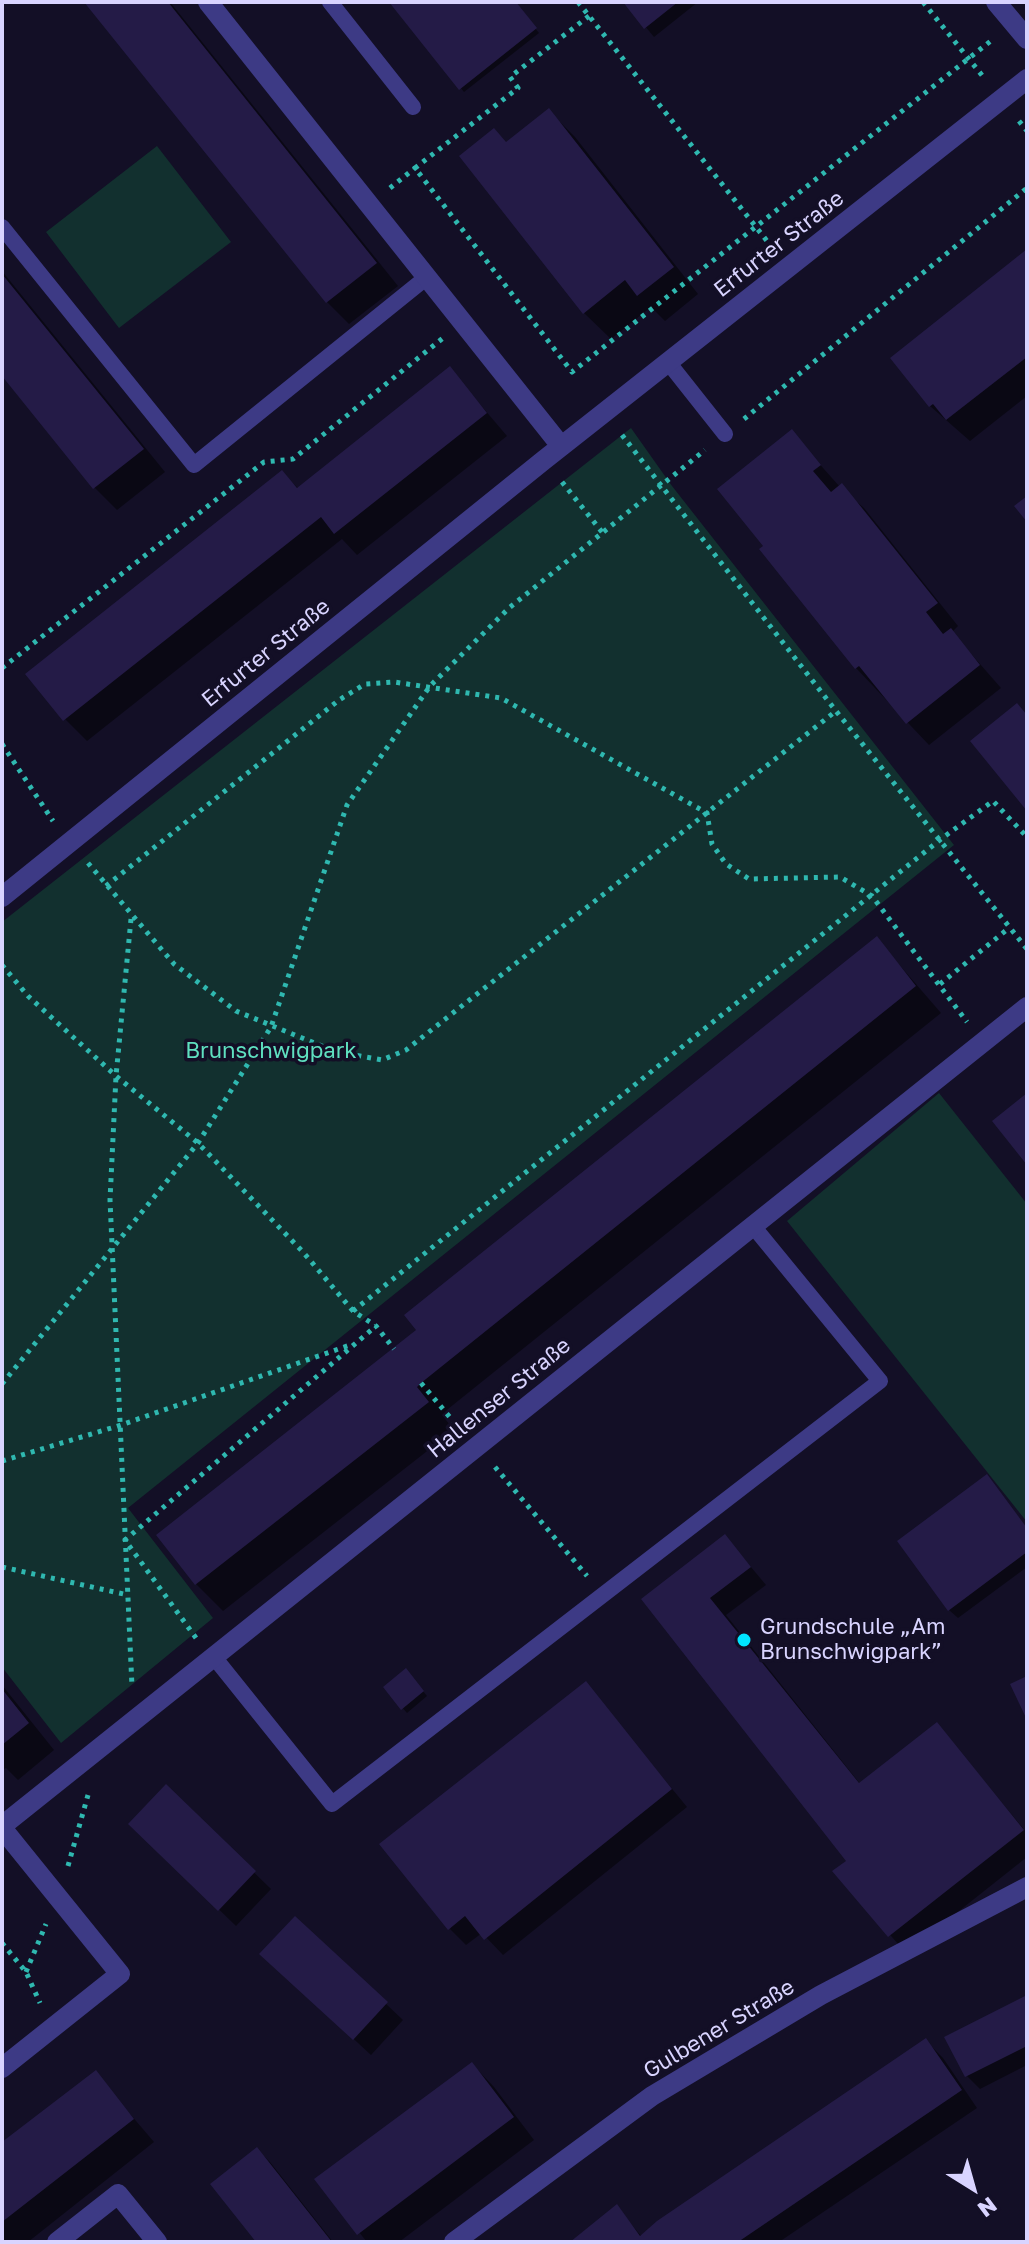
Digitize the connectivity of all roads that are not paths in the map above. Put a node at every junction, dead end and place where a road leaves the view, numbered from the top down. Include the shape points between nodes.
1 (208, 2) edge
2 (330, 2) edge
3 (996, 2) edge
4 (1020, 31) edge
5 (1027, 79) edge
6 (413, 107) dead end
7 (2, 227) edge
8 (427, 277) junction
9 (668, 362) junction
10 (725, 434) road end
11 (561, 446) junction
12 (2, 897) edge
13 (1027, 1007) edge
14 (753, 1226) junction
15 (214, 1657) junction
16 (2, 1827) edge
17 (1027, 1887) edge
18 (2, 2068) edge
19 (57, 2242) edge
20 (157, 2242) edge
21 (454, 2242) edge

1 - 8 street
2 - 6 lane
3 - 4 street
5 - 9 street, Erfurter Straße
7 - 8 lane via 194,465
8 - 11 street
9 - 10 lane
9 - 11 street, Erfurter Straße
11 - 12 street, Erfurter Straße
13 - 14 street, Hallenser Straße
14 - 15 street, Hallenser Straße
14 - 15 lane via 880,1381 332,1804
15 - 16 street, Hallenser Straße
16 - 18 street, Hallenser Straße via 120,1974
17 - 21 street, Gulbener Straße via 821,1995 652,2096
19 - 20 street via 118,2194

